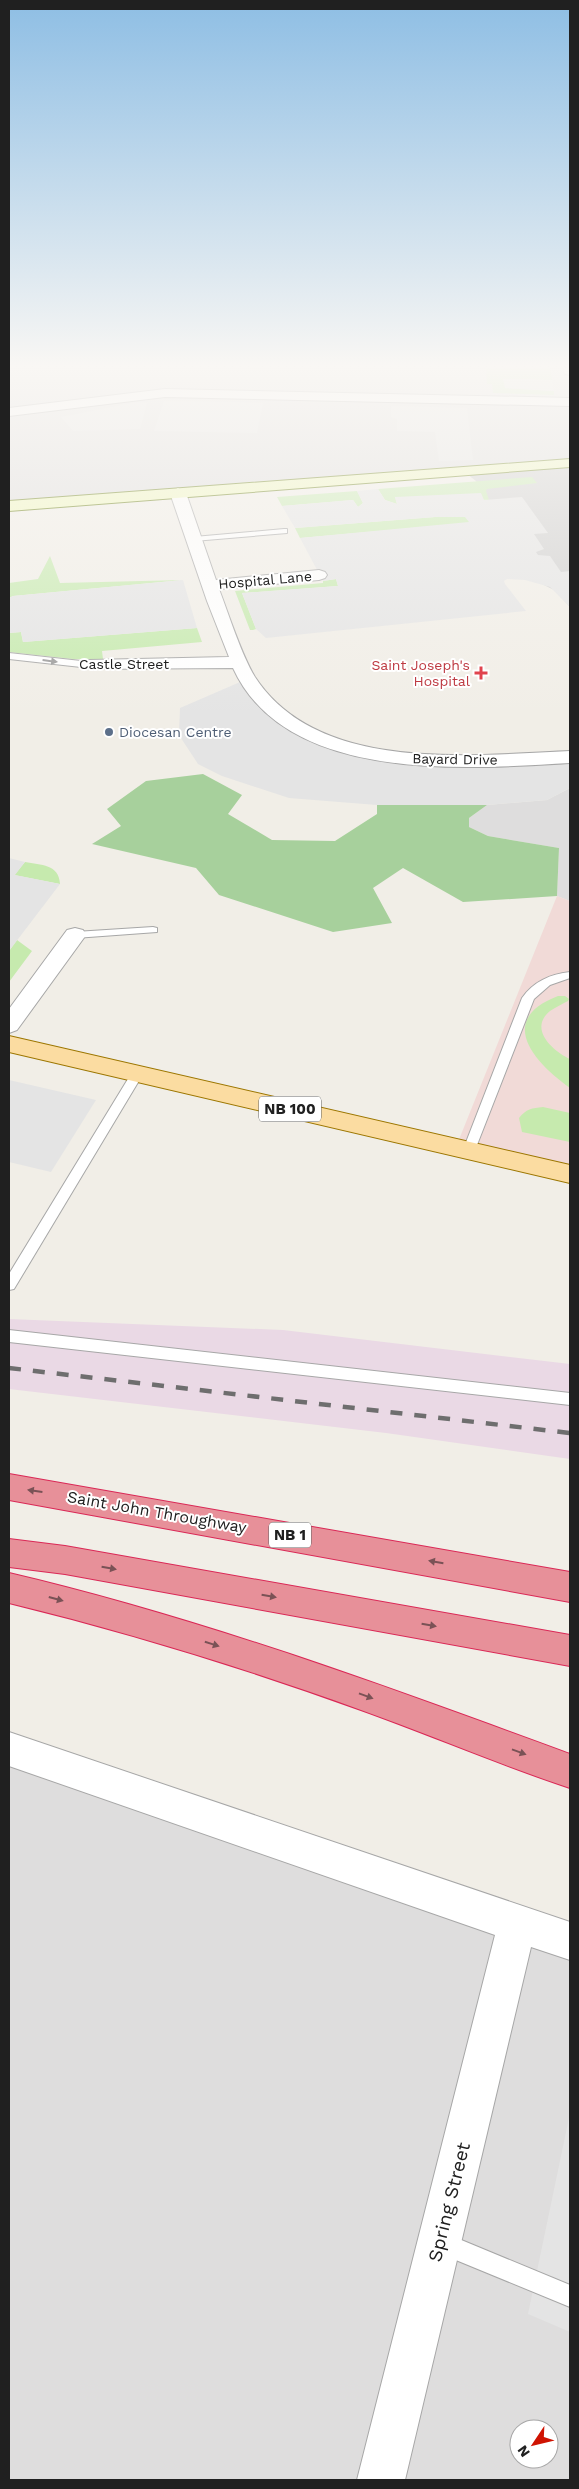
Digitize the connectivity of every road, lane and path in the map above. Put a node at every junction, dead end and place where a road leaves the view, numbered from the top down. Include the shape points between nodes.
1 (294, 484) edge
2 (178, 493) junction
3 (9, 506) edge
4 (284, 531) dead end
5 (194, 540) junction
6 (319, 575) dead end
7 (210, 585) junction
8 (237, 655) junction
9 (9, 656) edge
10 (90, 666) joint
11 (570, 757) edge
12 (153, 930) dead end
13 (75, 935) joint
14 (570, 975) edge
15 (9, 1025) edge
16 (9, 1044) edge
17 (137, 1074) junction
18 (469, 1150) junction
19 (570, 1174) edge
20 (9, 1285) edge
21 (9, 1336) edge
22 (570, 1400) edge
23 (9, 1487) edge
24 (9, 1553) edge
25 (466, 1567) junction
26 (570, 1580) edge
27 (570, 1587) edge
28 (9, 1588) edge
29 (570, 1651) edge
30 (9, 1749) edge
31 (570, 1771) edge
32 (517, 1924) junction
33 (570, 1941) edge
34 (440, 2242) junction
35 (570, 2296) edge
36 (381, 2480) edge

1 - 2 street
2 - 3 street
2 - 5 street, Bayard Drive
4 - 5 lane
5 - 7 street, Bayard Drive
6 - 7 street, Hospital Lane
7 - 8 street, Bayard Drive
8 - 10 street, Castle Street
8 - 11 street, Bayard Drive via 248,679 266,702 288,720 323,739 373,753 423,761
9 -> 10 lane, Castle Street
12 - 13 lane
13 - 15 street
14 - 18 lane via 547,981 533,990 528,998
16 - 17 main road, NB 100
17 - 18 main road, NB 100
17 - 20 lane
18 - 19 main road, NB 100
21 - 22 lane
25 -> 23 highway, Saint John Throughway / NB 1
24 -> 29 highway via 65,1560
25 - 26 highway
25 - 27 highway, Saint John Throughway / NB 1
28 -> 31 highway via 148,1624 298,1671
30 - 32 street
32 - 33 street
32 - 34 street, Spring Street
34 - 35 lane
34 - 36 street, Spring Street

